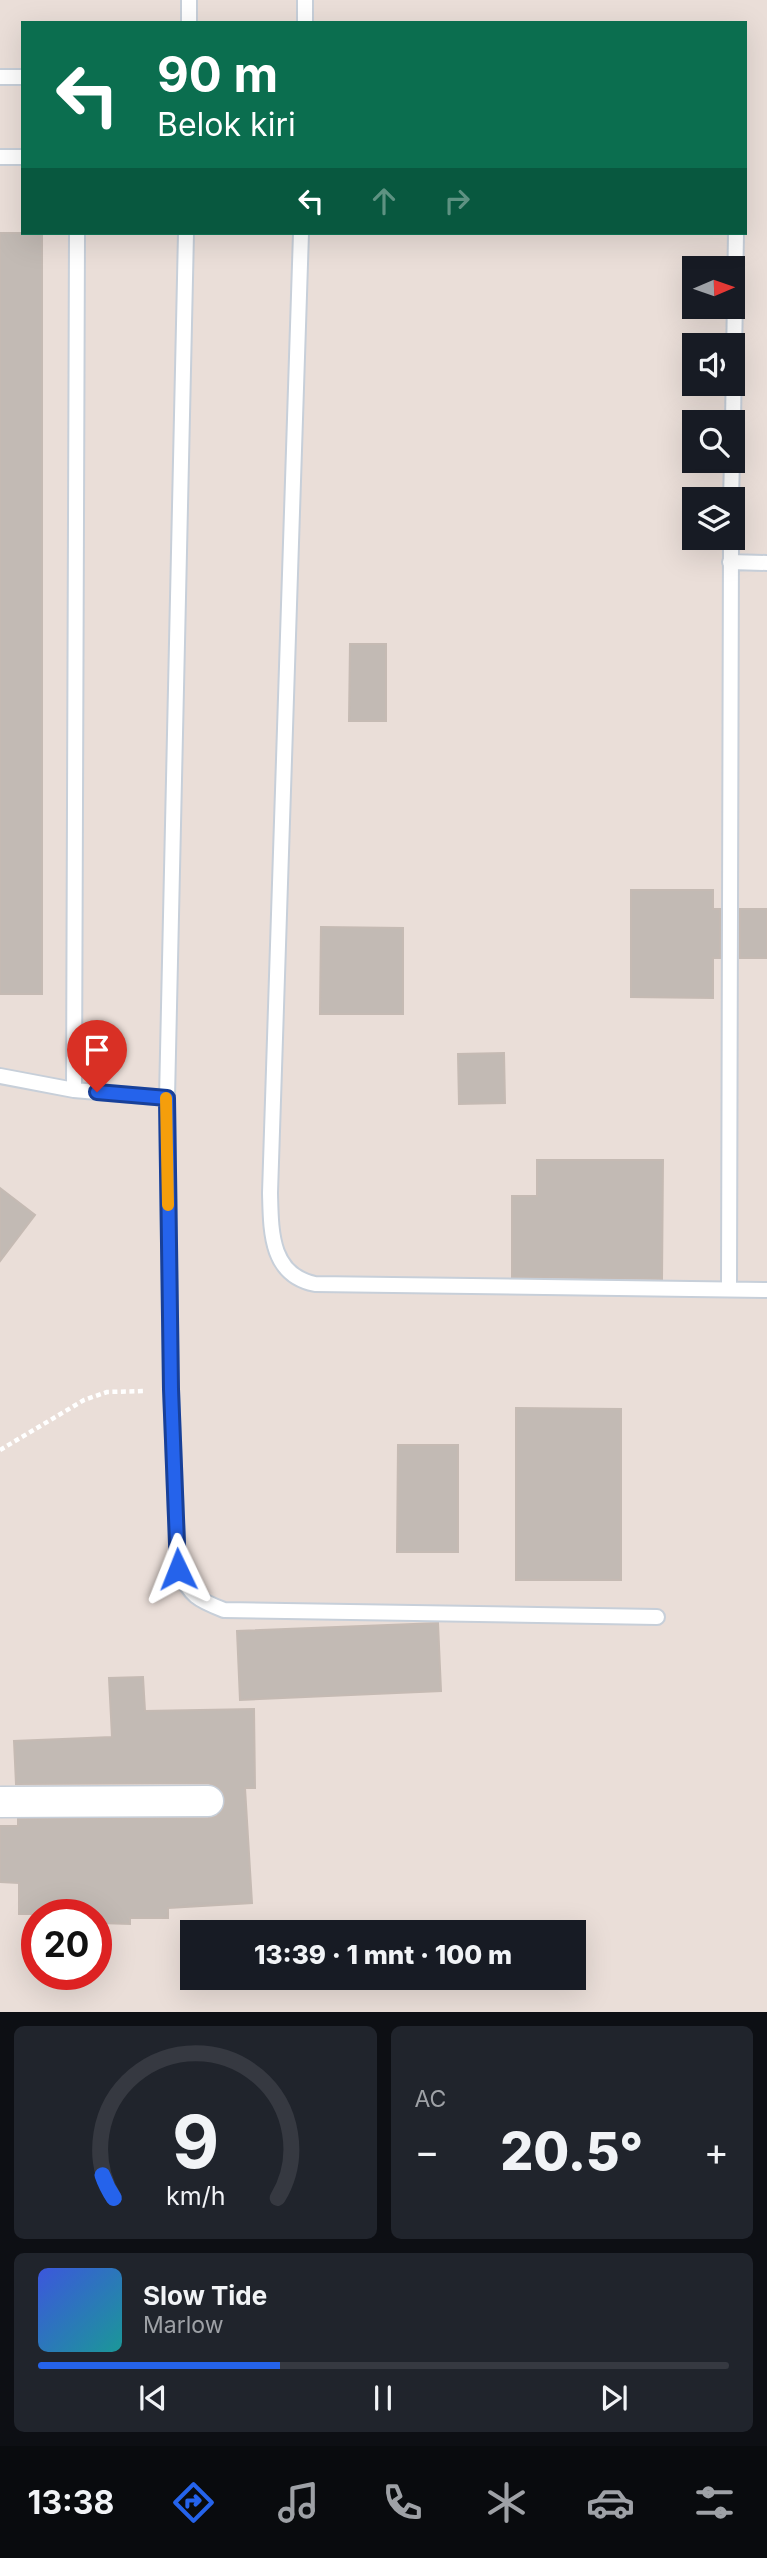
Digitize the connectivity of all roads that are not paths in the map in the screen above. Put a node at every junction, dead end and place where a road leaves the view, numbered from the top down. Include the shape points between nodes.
1 (189, 0) edge
2 (305, 0) edge
3 (189, 21) edge
4 (305, 21) edge
5 (0, 77) edge
6 (21, 78) edge
7 (0, 157) edge
8 (21, 157) edge
9 (77, 235) edge
10 (186, 235) edge
11 (301, 235) edge
12 (736, 235) edge
13 (733, 410) edge
14 (730, 550) edge
15 (730, 562) junction
16 (767, 563) edge
17 (0, 1076) edge
18 (74, 1090) junction
19 (167, 1098) junction
20 (729, 1289) junction
21 (767, 1290) edge
22 (657, 1617) dead end
23 (208, 1801) dead end
24 (0, 1802) edge

1 - 3 lane
2 - 4 lane
5 - 6 lane
7 - 8 lane
9 - 18 lane
10 - 19 lane
11 - 20 lane via 270,1193 278,1259 300,1281 315,1284
12 - 13 lane
14 - 15 lane
15 - 16 lane
15 - 20 lane
17 - 18 lane
18 - 19 lane
19 - 22 lane via 178,1569 191,1594 224,1610
20 - 21 lane
23 - 24 street

